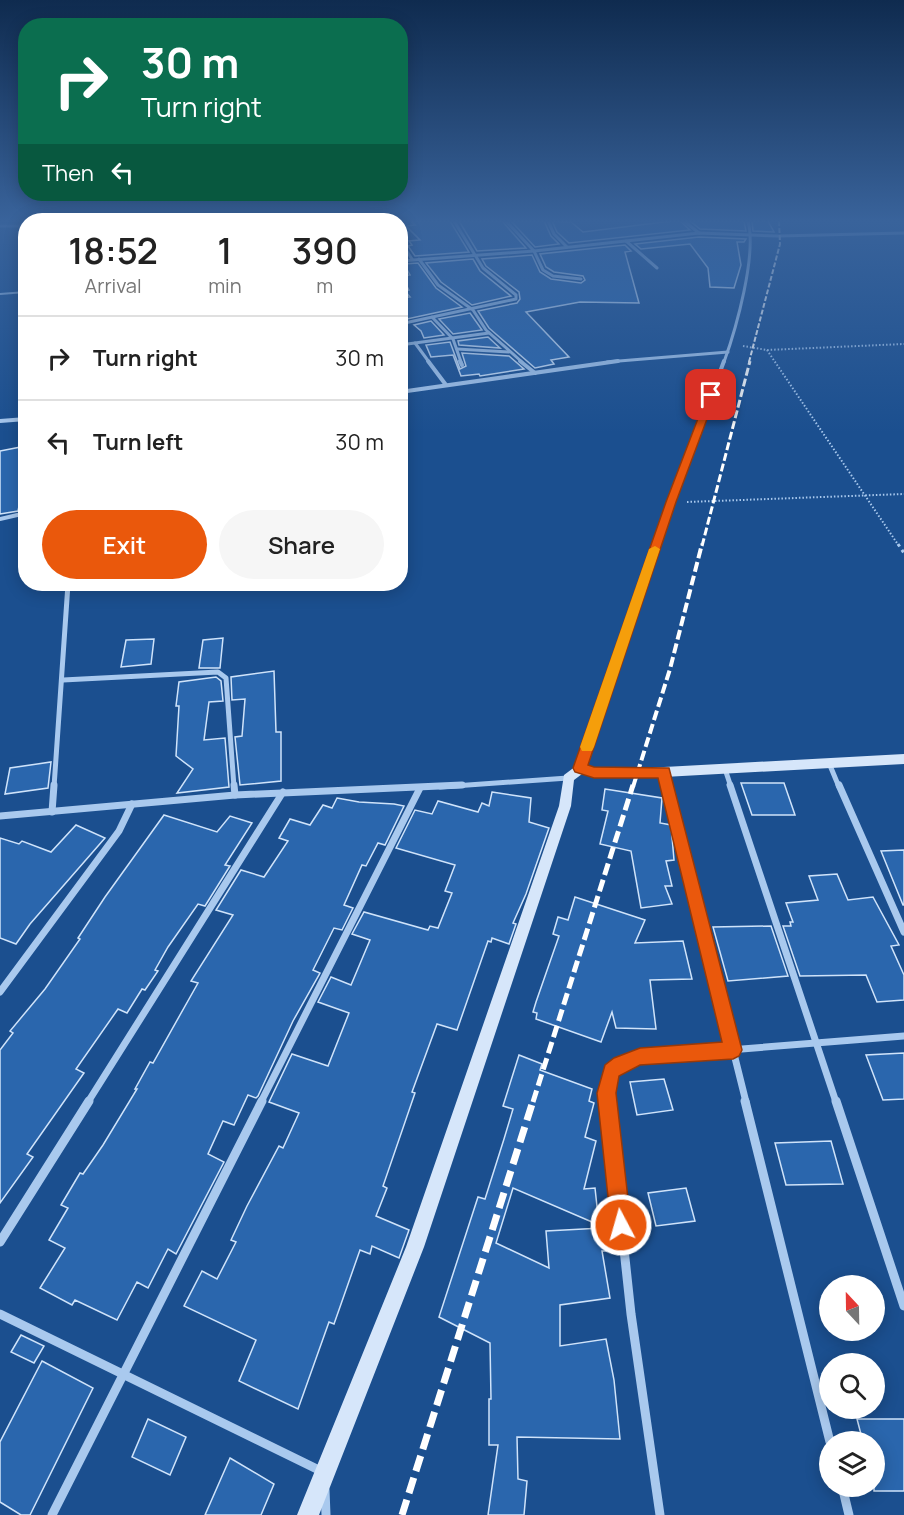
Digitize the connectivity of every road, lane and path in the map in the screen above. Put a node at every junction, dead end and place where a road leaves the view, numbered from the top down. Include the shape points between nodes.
1 (447, 292) edge
2 (512, 292) edge
3 (743, 292) edge
4 (18, 293) edge
5 (0, 294) edge
6 (472, 310) junction
7 (432, 317) junction
8 (408, 322) edge
9 (489, 333) junction
10 (453, 339) junction
11 (408, 344) edge
12 (415, 344) junction
13 (904, 344) edge
14 (730, 345) junction
15 (457, 349) junction
16 (767, 350) junction
17 (509, 352) junction
18 (728, 352) junction
19 (462, 365) dead end
20 (535, 373) junction
21 (446, 385) junction
22 (408, 391) edge
23 (18, 419) edge
24 (0, 421) edge
25 (904, 494) edge
26 (867, 496) junction
27 (671, 502) junction
28 (18, 515) edge
29 (0, 519) edge
30 (904, 553) edge
31 (69, 591) edge
32 (63, 680) junction
33 (904, 759) edge
34 (829, 763) junction
35 (725, 769) junction
36 (664, 772) junction
37 (574, 773) junction
38 (420, 788) junction
39 (283, 792) junction
40 (235, 795) junction
41 (132, 804) junction
42 (52, 812) junction
43 (1, 817) edge
44 (904, 932) edge
45 (0, 992) edge
46 (904, 1036) edge
47 (816, 1043) junction
48 (733, 1050) junction
49 (0, 1242) edge
50 (904, 1306) edge
51 (0, 1314) edge
52 (121, 1375) junction
53 (827, 1431) edge
54 (325, 1473) junction
55 (845, 1497) edge
56 (52, 1515) edge
57 (308, 1515) edge
58 (326, 1515) edge
59 (660, 1515) edge
60 (849, 1515) edge

1 - 6 street
2 - 6 street via 516,299
3 - 14 street
4 - 5 lane
6 - 7 street
6 - 9 street
7 - 8 street
7 - 10 street
9 - 10 street
9 - 17 street
10 - 12 street
10 - 15 street
11 - 12 street
12 - 21 street
13 - 16 path
14 - 16 path
14 - 18 street
15 - 17 street
15 - 19 street
16 - 26 path
17 - 20 street
18 - 20 street via 622,360
18 - 27 street
20 - 21 street
21 - 22 street
23 - 24 street
25 - 26 path
26 - 27 path
26 - 30 path
27 - 37 street
28 - 29 street
31 - 32 street
32 - 40 street via 218,672 226,678
32 - 42 street
33 - 34 street
34 - 35 street
34 - 44 street
35 - 36 street
35 - 47 street
36 - 37 street
36 - 48 street
37 - 38 street
37 - 54 street via 415,1247
38 - 39 street
38 - 52 street
39 - 40 street
39 - 49 street
40 - 41 street
41 - 42 street
41 - 45 street via 118,831
42 - 43 street
46 - 47 street
47 - 48 street
47 - 50 street
48 - 53 street
48 - 59 street via 640,1057 611,1071 607,1093 631,1314
51 - 52 street
52 - 54 street
52 - 56 street
54 - 57 street
54 - 58 street
55 - 60 street

